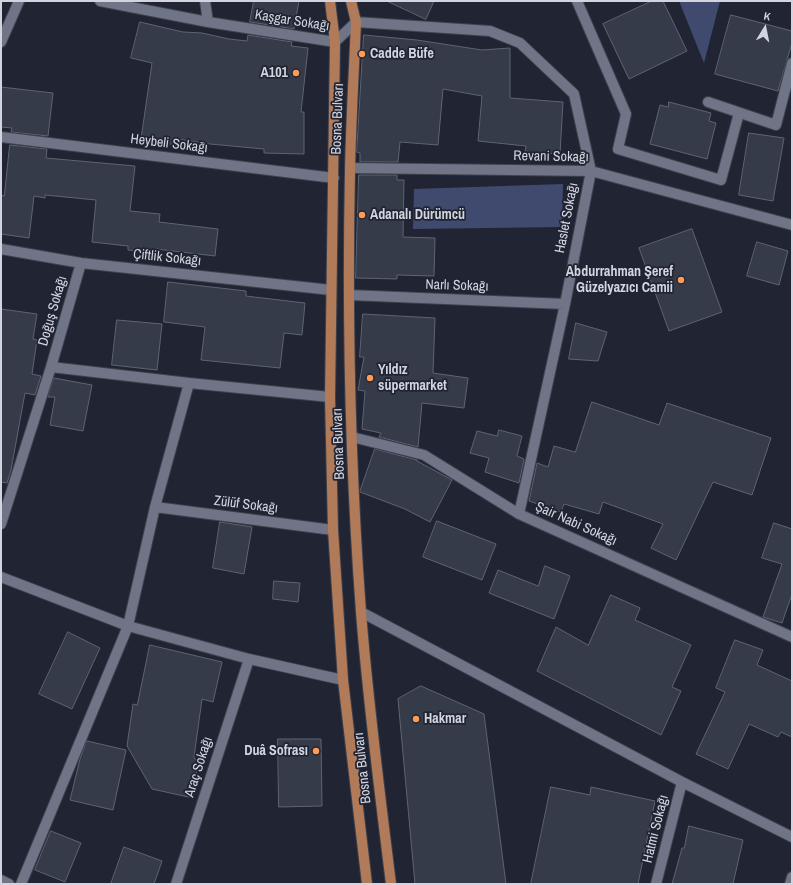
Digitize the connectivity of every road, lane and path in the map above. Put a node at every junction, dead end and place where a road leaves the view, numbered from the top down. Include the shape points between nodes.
1 (19, 1) edge
2 (100, 1) edge
3 (205, 1) edge
4 (330, 1) edge
5 (347, 1) edge
6 (351, 1) edge
7 (577, 1) edge
8 (208, 22) junction
9 (356, 22) junction
10 (1, 42) edge
11 (335, 42) junction
12 (792, 63) edge
13 (708, 102) dead end
14 (740, 113) junction
15 (1, 137) edge
16 (350, 168) junction
17 (591, 171) junction
18 (334, 178) junction
19 (792, 225) edge
20 (1, 249) edge
21 (81, 263) junction
22 (331, 290) junction
23 (349, 296) junction
24 (565, 304) junction
25 (51, 367) junction
26 (189, 383) junction
27 (330, 397) junction
28 (352, 437) junction
29 (155, 507) junction
30 (518, 514) junction
31 (1, 524) edge
32 (332, 530) junction
33 (1, 577) edge
34 (362, 612) junction
35 (128, 626) junction
36 (792, 637) edge
37 (249, 659) junction
38 (343, 680) junction
39 (682, 782) junction
40 (792, 837) edge
41 (792, 877) edge
42 (1, 880) edge
43 (8, 884) edge
44 (21, 884) edge
45 (176, 884) edge
46 (367, 884) edge
47 (391, 884) edge
48 (656, 884) edge
49 (790, 884) edge

1 - 10 street
2 - 8 street, Kaşgar Sokağı
3 - 8 street
4 - 11 main road, Bosna Bulvarı
5 - 6 main road
6 - 9 main road, Bosna Bulvarı
7 - 14 street via 626,114 618,149 721,180
8 - 11 street, Kaşgar Sokağı
9 - 11 street, Kaşgar Sokağı
9 - 16 main road, Bosna Bulvarı
9 - 17 street, Haslet Sokağı via 490,31 520,43 574,94
11 - 18 main road, Bosna Bulvarı
12 - 14 street via 776,124
13 - 14 street
15 - 18 street, Heybeli Sokağı
16 - 17 street, Revani Sokağı
16 - 23 main road, Bosna Bulvarı
17 - 19 street, Revani Sokağı
17 - 24 street, Haslet Sokağı
18 - 22 main road, Bosna Bulvarı
20 - 21 street, Çiftlik Sokağı
21 - 22 street, Çiftlik Sokağı
21 - 25 street, Doğuş Sokağı
22 - 27 main road, Bosna Bulvarı
23 - 24 street, Narlı Sokağı
23 - 28 main road, Bosna Bulvarı
24 - 30 street, Haslet Sokağı
25 - 26 street
25 - 31 street, Doğuş Sokağı
26 - 27 street
26 - 29 street
27 - 32 main road, Bosna Bulvarı
28 - 30 street, Şair Nabi Sokağı via 424,455
28 - 34 main road, Bosna Bulvarı
29 - 32 street, Zülüf Sokağı
29 - 35 street
30 - 36 street, Şair Nabi Sokağı
32 - 38 main road, Bosna Bulvarı
33 - 35 street
34 - 39 street
34 - 47 main road, Bosna Bulvarı via 378,783
35 - 37 street
35 - 44 street
37 - 38 street
37 - 45 street, Araç Sokağı
38 - 46 main road, Bosna Bulvarı
39 - 40 street
39 - 48 street, Hatmi Sokağı
41 - 49 street
42 - 43 street

